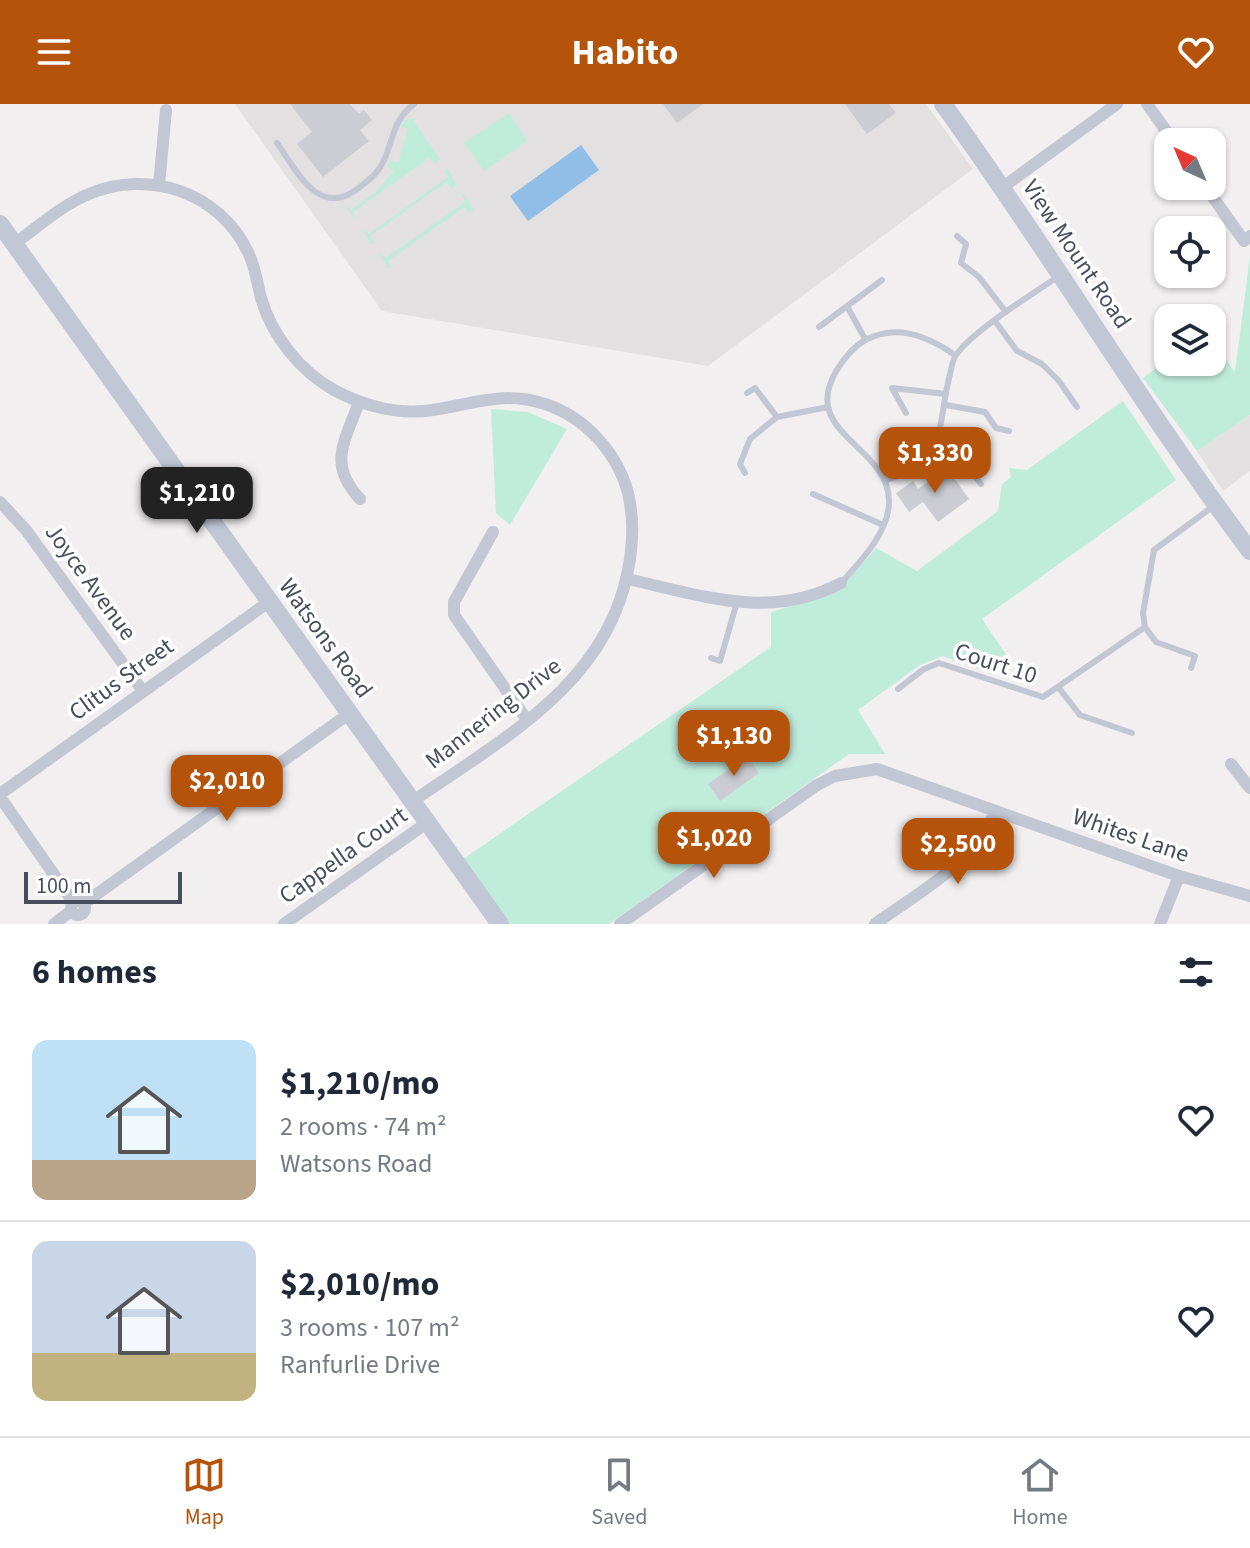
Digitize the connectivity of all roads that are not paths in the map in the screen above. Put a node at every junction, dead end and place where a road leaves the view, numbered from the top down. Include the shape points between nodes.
1 (414, 104) edge
2 (943, 104) edge
3 (1117, 104) edge
4 (1147, 104) edge
5 (166, 110) dead end
6 (1164, 128) edge
7 (277, 143) dead end
8 (159, 185) junction
9 (1003, 187) junction
10 (1215, 200) edge
11 (0, 224) edge
12 (957, 236) dead end
13 (1250, 236) edge
14 (14, 244) junction
15 (1062, 274) junction
16 (882, 280) dead end
17 (848, 308) junction
18 (1006, 312) junction
19 (995, 321) junction
20 (819, 327) dead end
21 (865, 339) junction
22 (955, 355) junction
23 (747, 393) dead end
24 (946, 394) junction
25 (359, 402) junction
26 (946, 405) junction
27 (828, 407) junction
28 (1077, 407) dead end
29 (906, 413) dead end
30 (777, 417) junction
31 (1009, 431) dead end
32 (941, 434) junction
33 (745, 473) dead end
34 (887, 480) junction
35 (981, 484) dead end
36 (813, 494) dead end
37 (360, 499) dead end
38 (0, 502) edge
39 (1215, 505) junction
40 (883, 525) junction
41 (493, 532) dead end
42 (1250, 551) edge
43 (627, 579) junction
44 (841, 583) joint
45 (270, 601) junction
46 (737, 602) junction
47 (1145, 627) junction
48 (1199, 647) dead end
49 (1195, 656) junction
50 (711, 658) dead end
51 (1191, 668) dead end
52 (1058, 687) junction
53 (898, 689) dead end
54 (142, 690) junction
55 (350, 713) junction
56 (527, 720) junction
57 (1132, 733) dead end
58 (1231, 764) dead end
59 (1250, 788) edge
60 (0, 796) edge
61 (413, 801) junction
62 (995, 811) junction
63 (428, 822) junction
64 (1179, 876) junction
65 (1249, 892) edge
66 (80, 911) edge
67 (54, 924) edge
68 (284, 924) edge
69 (500, 924) edge
70 (620, 924) edge
71 (875, 924) edge
72 (1160, 924) edge

1 - 7 lane via 398,117 380,169 343,198 330,200 313,192
2 - 9 street, View Mount Road
3 - 9 street
4 - 6 street
5 - 8 street
8 - 14 street, Mannering Drive via 117,185 86,195
8 - 25 street, Mannering Drive via 192,195 234,228 249,254 265,310 289,351 322,382
9 - 15 street, View Mount Road
10 - 13 street via 1244,241
11 - 14 street, Watsons Road
12 - 18 lane via 966,244 961,263
14 - 45 street, Watsons Road
15 - 18 lane
15 - 39 street, View Mount Road
16 - 17 lane
17 - 20 lane
17 - 21 lane
18 - 19 lane
19 - 22 lane
19 - 28 lane via 1017,351 1059,381
21 - 22 lane via 890,332 912,334
21 - 27 lane via 835,372
22 - 24 lane
23 - 30 lane via 755,388
24 - 26 lane
24 - 29 lane via 892,388
25 - 37 street via 340,461 345,480
25 - 43 street, Mannering Drive via 429,411 511,396 547,404 578,421 610,453 626,485 632,538
26 - 31 lane via 985,412 996,428
26 - 32 lane
27 - 30 lane
27 - 34 lane via 837,428 874,460
30 - 33 lane via 750,439 740,464
32 - 34 lane via 908,473
32 - 35 lane
34 - 40 lane via 889,503
36 - 40 lane
38 - 54 street, Joyce Avenue
39 - 42 street, View Mount Road
39 - 47 lane via 1154,550
40 - 44 lane
41 - 56 street via 454,602 454,615
43 - 46 street
43 - 56 street, Mannering Drive via 611,625 585,668
44 - 46 street via 790,603
45 - 54 street, Clitus Street
45 - 55 street, Watsons Road
46 - 50 lane via 720,661
47 - 49 lane via 1156,642
47 - 52 lane
48 - 49 lane
49 - 51 lane
52 - 53 lane, Court 10 via 1043,697 939,663
52 - 57 lane via 1080,715
54 - 60 street, Clitus Street
55 - 61 street, Watsons Road
55 - 66 street
56 - 61 street, Mannering Drive
58 - 59 street
60 - 66 street
61 - 63 street, Watsons Road
62 - 64 street, Whites Lane
62 - 70 street, Whites Lane via 877,769 835,776
62 - 71 street via 970,855
63 - 68 street, Cappella Court
63 - 69 street, Watsons Road
64 - 65 street, Whites Lane
64 - 72 street
66 - 67 street

